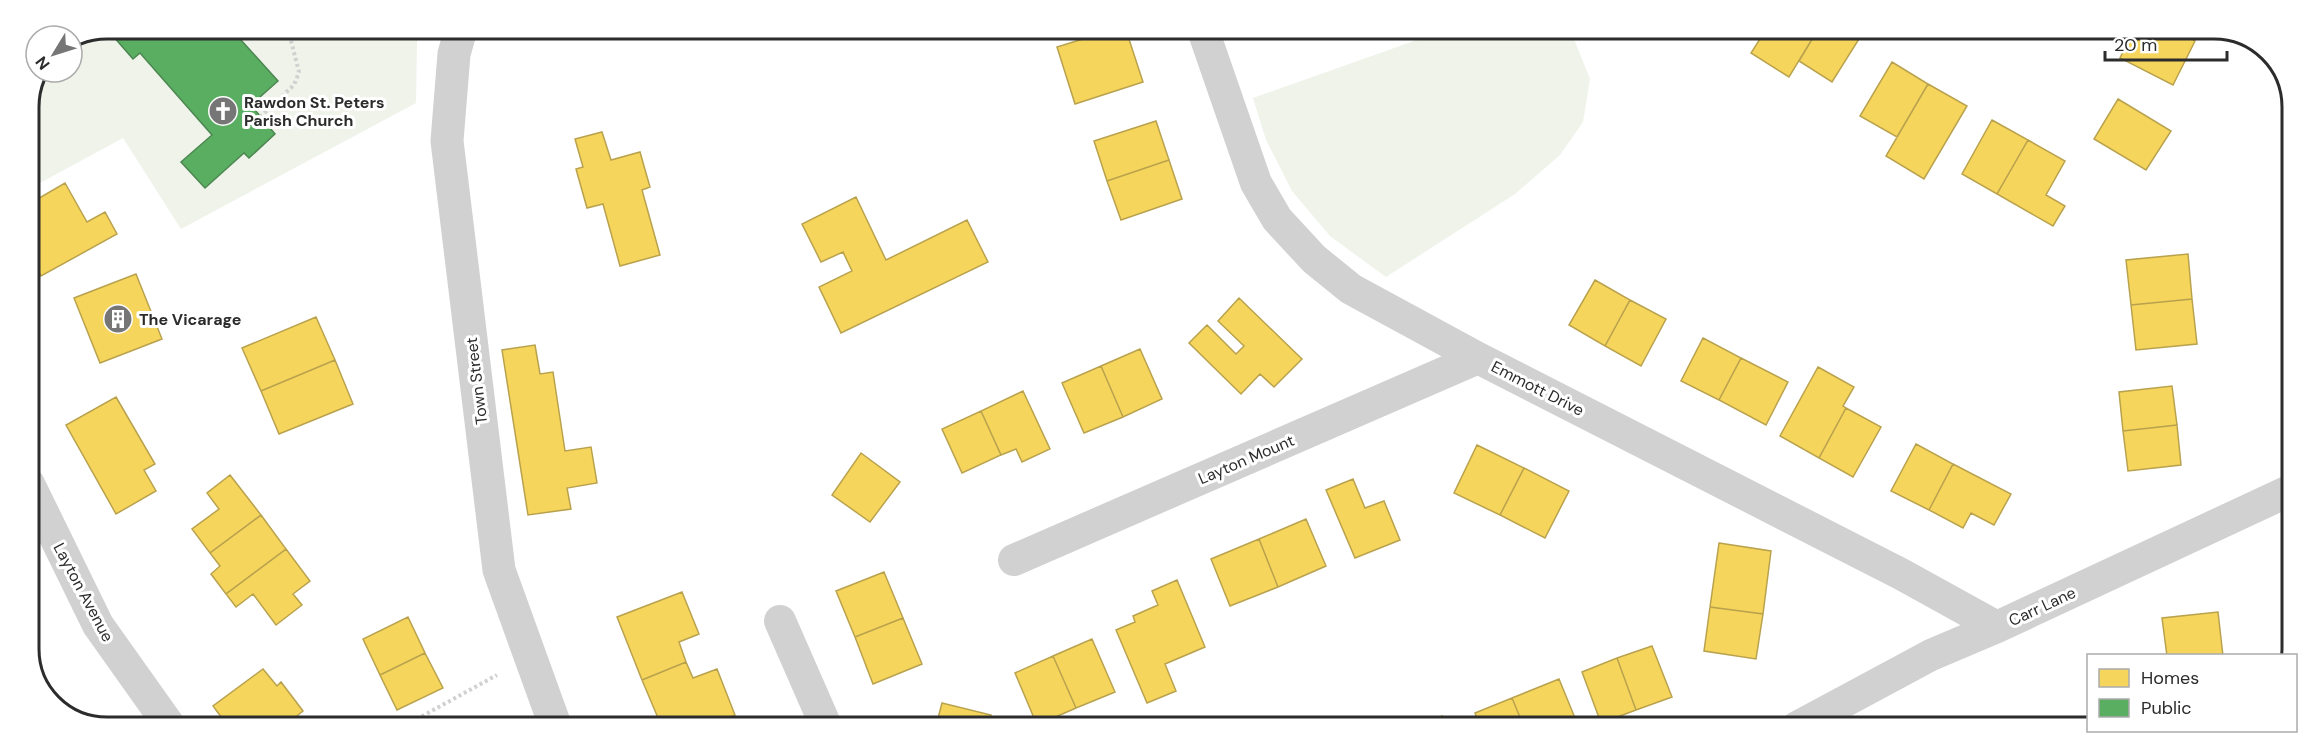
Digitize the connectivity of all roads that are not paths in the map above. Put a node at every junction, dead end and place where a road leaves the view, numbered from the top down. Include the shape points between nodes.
1 (458, 39) edge
2 (1206, 39) edge
3 (1478, 358) junction
4 (2282, 494) edge
5 (39, 504) edge
6 (1014, 560) dead end
7 (780, 621) dead end
8 (1996, 627) junction
9 (163, 717) edge
10 (552, 717) edge
11 (822, 717) edge
12 (1819, 717) edge

1 - 10 street, Town Street via 447,141 499,570
2 - 3 street, Emmott Drive via 1256,183 1277,219 1314,259 1351,289
3 - 6 street, Layton Mount
3 - 8 street, Emmott Drive via 1901,574
4 - 8 street, Carr Lane
5 - 9 street, Layton Avenue via 98,625
7 - 11 street
8 - 12 street, Carr Lane via 1931,655

